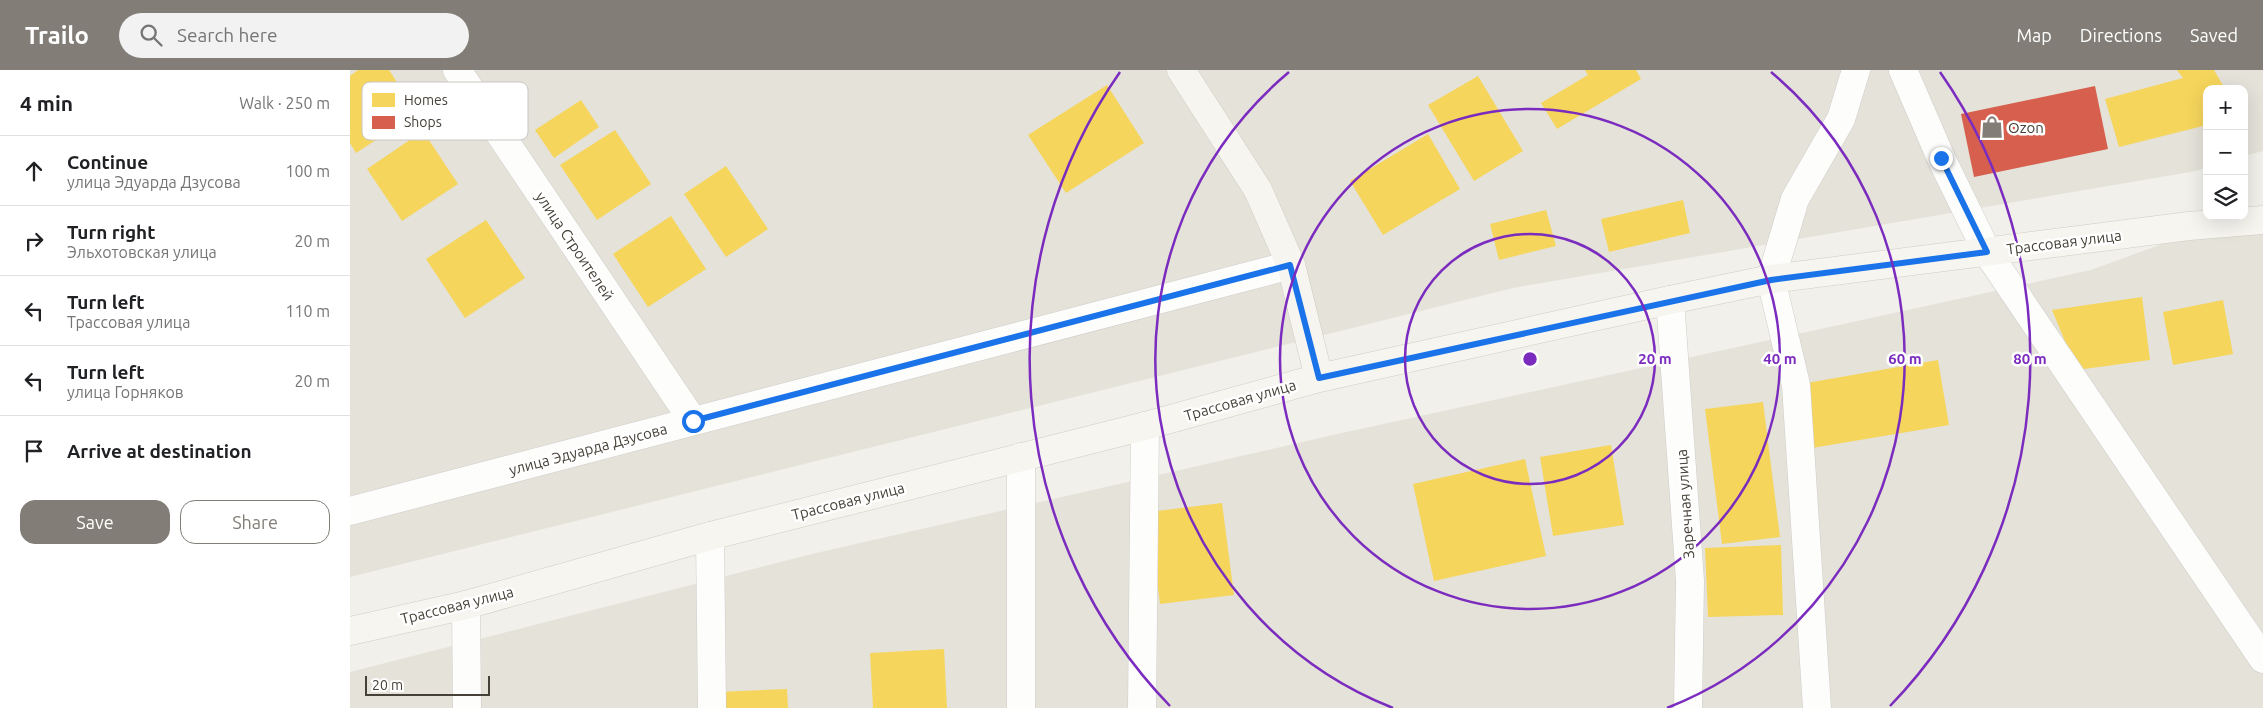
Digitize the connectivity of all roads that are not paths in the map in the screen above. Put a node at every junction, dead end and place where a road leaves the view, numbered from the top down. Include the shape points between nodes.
1 (457, 70) edge
2 (1181, 70) edge
3 (1856, 70) edge
4 (1903, 70) edge
5 (465, 82) edge
6 (504, 140) edge
7 (2263, 220) edge
8 (1987, 252) junction
9 (1290, 265) junction
10 (1771, 280) junction
11 (1670, 300) junction
12 (1319, 378) junction
13 (693, 421) junction
14 (1145, 426) junction
15 (1021, 457) junction
16 (350, 511) edge
17 (710, 536) junction
18 (466, 605) junction
19 (350, 631) edge
20 (2263, 660) edge
21 (467, 708) edge
22 (712, 708) edge
23 (1022, 708) edge
24 (1142, 708) edge
25 (1688, 708) edge
26 (1816, 708) edge

1 - 5 street, улица Строителей
2 - 9 street via 1258,190
3 - 10 street via 1840,119 1795,199
4 - 8 street
6 - 13 street, улица Строителей
7 - 8 street, Трассовая улица via 2189,226
8 - 10 street, Трассовая улица
8 - 20 street
9 - 12 street
9 - 13 street, улица Эдуарда Дзусова
10 - 11 street, Трассовая улица
10 - 26 street via 1796,385
11 - 12 street, Трассовая улица
11 - 25 street, Заречная улица via 1690,581
12 - 14 street, Трассовая улица
13 - 16 street, улица Эдуарда Дзусова
14 - 15 street, Трассовая улица
14 - 24 street
15 - 17 street, Трассовая улица
15 - 23 street
17 - 18 street, Трассовая улица
17 - 22 street
18 - 19 street, Трассовая улица
18 - 21 street

